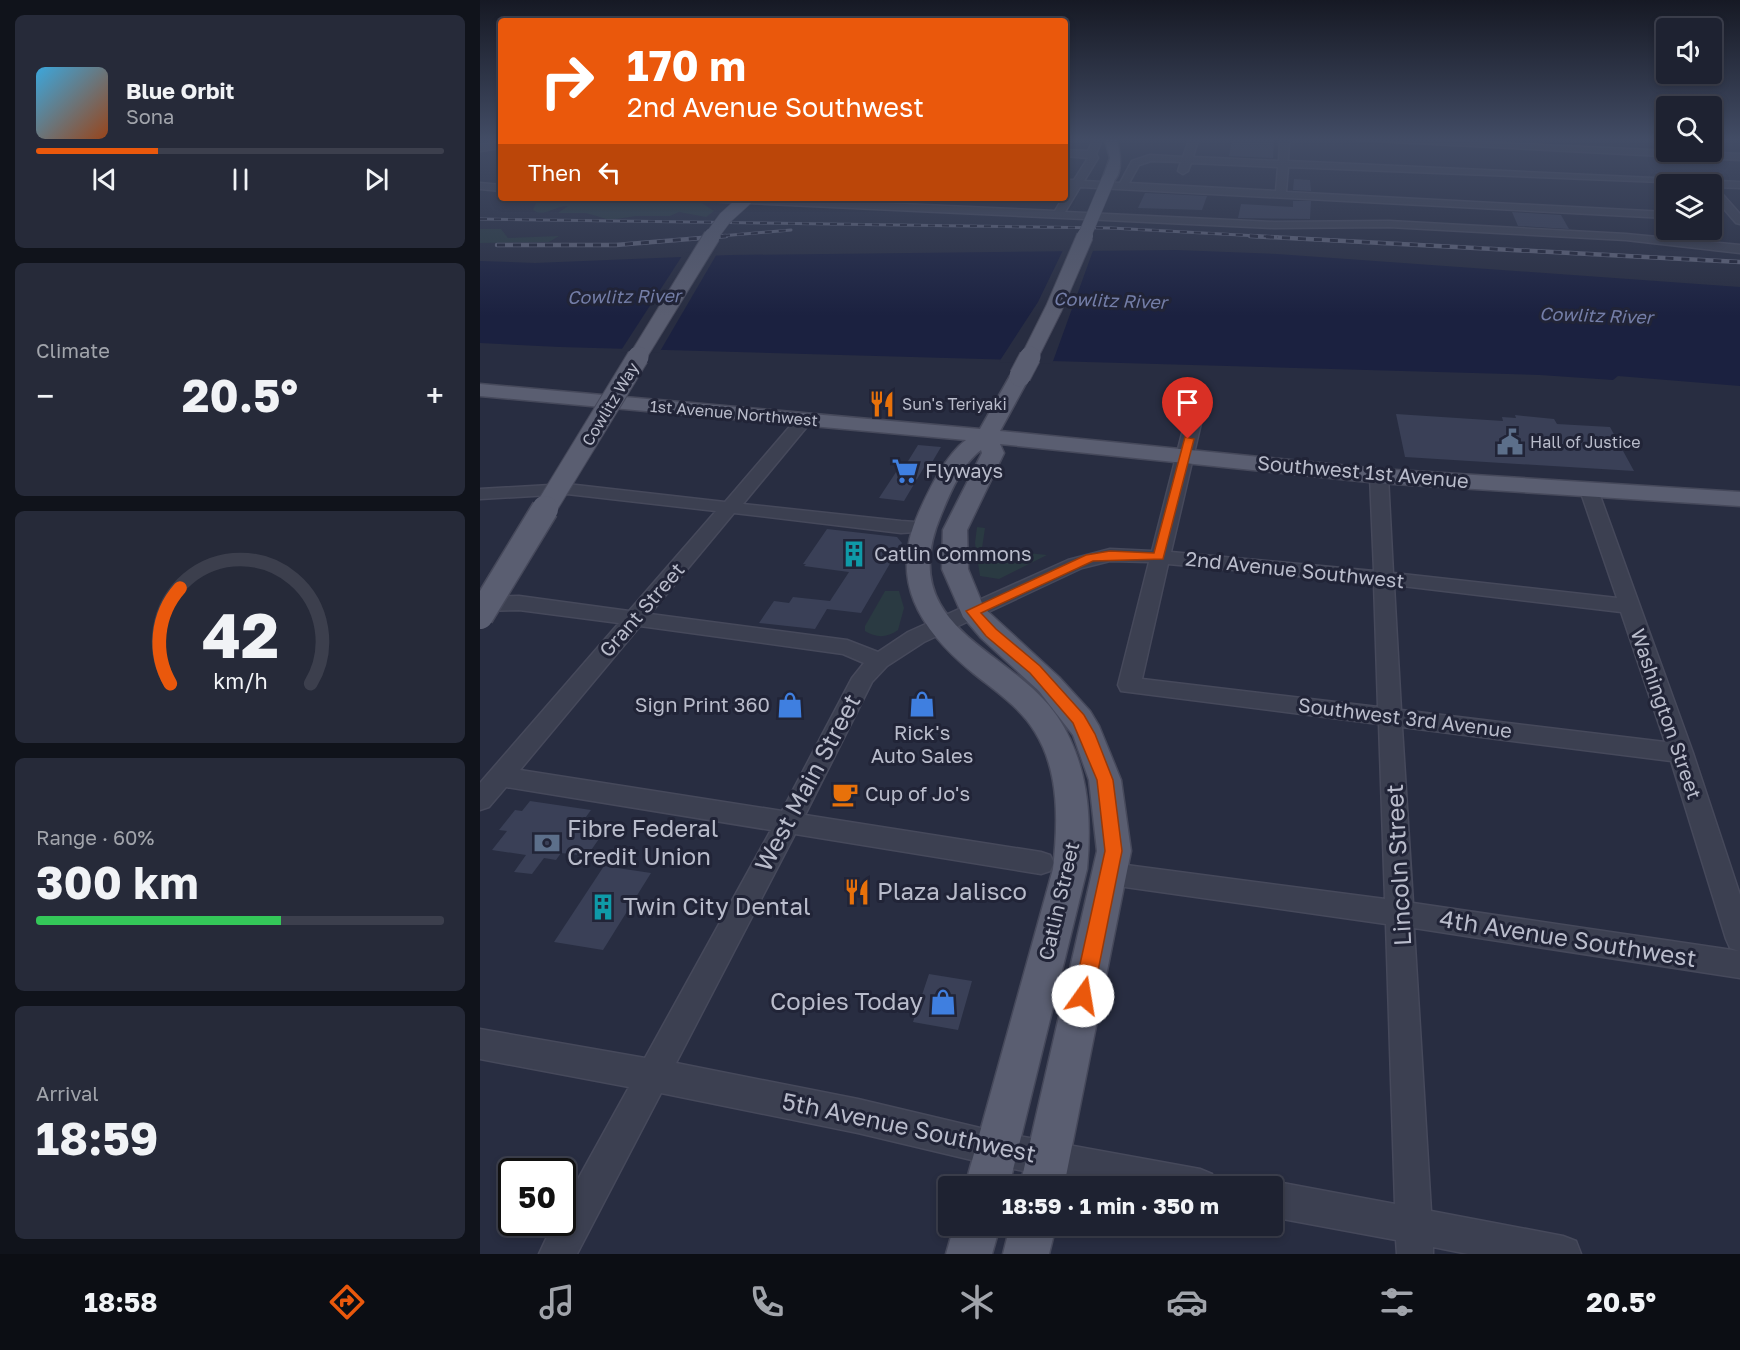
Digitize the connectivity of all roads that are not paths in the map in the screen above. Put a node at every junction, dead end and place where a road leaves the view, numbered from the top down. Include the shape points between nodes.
1 (1106, 199) edge
2 (1385, 199) edge
3 (1476, 199) edge
4 (1493, 199) edge
5 (1722, 200) edge
6 (744, 201) edge
7 (759, 201) edge
8 (853, 201) edge
9 (958, 201) edge
10 (1066, 201) edge
11 (1603, 201) dead end
12 (1495, 205) junction
13 (847, 206) junction
14 (950, 211) junction
15 (1610, 212) junction
16 (1656, 214) edge
17 (1057, 216) junction
18 (1722, 217) edge
19 (1739, 219) edge
20 (1389, 224) junction
21 (1505, 230) junction
22 (1626, 237) junction
23 (1740, 249) edge
24 (480, 390) edge
25 (1198, 402) dead end
26 (804, 420) junction
27 (987, 436) junction
28 (1184, 456) junction
29 (1379, 476) junction
30 (1589, 490) junction
31 (480, 494) edge
32 (1740, 499) edge
33 (730, 508) junction
34 (923, 527) junction
35 (1159, 557) junction
36 (1385, 578) junction
37 (480, 604) edge
38 (1628, 606) junction
39 (480, 616) edge
40 (957, 618) junction
41 (634, 619) junction
42 (879, 661) junction
43 (1392, 717) junction
44 (1681, 753) junction
45 (500, 776) junction
46 (480, 800) edge
47 (789, 821) junction
48 (1041, 863) dead end
49 (1111, 874) junction
50 (1401, 914) junction
51 (1740, 939) edge
52 (1740, 965) edge
53 (480, 1044) edge
54 (653, 1075) junction
55 (997, 1149) junction
56 (1045, 1173) edge
57 (990, 1176) edge
58 (1081, 1176) edge
59 (1283, 1202) edge
60 (974, 1236) edge
61 (1030, 1236) edge
62 (1414, 1239) edge
63 (557, 1254) edge
64 (969, 1254) edge
65 (1026, 1254) edge
66 (1563, 1254) edge

1 - 27 main road, bridge
2 - 20 street
3 - 12 street
4 - 12 street
5 - 19 street
6 - 39 main road, Cowlitz Way, bridge via 712,236
7 - 13 street
8 - 13 street
9 - 14 street
10 - 17 street
11 - 15 street
12 - 15 street
12 - 21 street
13 - 14 street
14 - 17 street
15 - 16 street
15 - 22 street
17 - 20 street via 1274,225
18 - 19 street
20 - 21 street
21 - 22 street
22 - 23 street
24 - 26 main road, 1st Avenue Northwest
25 - 28 street
26 - 27 main road, 1st Avenue Northwest
26 - 33 street, Grant Street
27 - 28 main road, Southwest 1st Avenue
27 - 34 main road, Catlin Street via 966,451
27 - 40 main road via 993,453 962,515 953,545
28 - 29 main road, Southwest 1st Avenue
28 - 35 street
29 - 30 main road, Southwest 1st Avenue
29 - 36 street, Lincoln Street
30 - 32 main road, Southwest 1st Avenue
30 - 38 street, Washington Street
31 - 33 street via 567,489
33 - 34 street
33 - 41 street, Grant Street
34 - 40 main road, Catlin Street via 918,550 920,585 926,604
35 - 36 street, 2nd Avenue Southwest
35 - 40 street, 2nd Avenue Southwest via 1090,558
35 - 43 street, Southwest 3rd Avenue via 1129,684
36 - 38 street, 2nd Avenue Southwest
36 - 43 street, Lincoln Street
37 - 41 street via 519,603
38 - 44 street, Washington Street
40 - 42 street, West Main Street via 916,637
40 - 49 main road, Catlin Street via 991,632 1049,684 1079,719 1105,780 1113,851
40 - 55 main road, Catlin Street via 982,666 1022,696 1046,724 1064,762 1074,831 1070,869
41 - 42 street via 847,646
41 - 45 street, Grant Street
42 - 47 street, West Main Street via 863,678
43 - 44 street, Southwest 3rd Avenue
43 - 50 street, Lincoln Street
44 - 51 street, Washington Street
45 - 46 street, Grant Street
45 - 47 street
47 - 48 street
47 - 54 street, West Main Street
49 - 50 street, 4th Avenue Southwest
49 - 56 main road, Catlin Street
50 - 52 street, 4th Avenue Southwest
50 - 62 street, Lincoln Street
53 - 54 street, 5th Avenue Southwest
54 - 55 street, 5th Avenue Southwest via 858,1116
54 - 63 street, West Main Street
55 - 56 street, 5th Avenue Southwest
55 - 57 main road, Catlin Street
56 - 58 street, 5th Avenue Southwest
59 - 62 street
60 - 64 main road
61 - 65 main road
62 - 66 street

